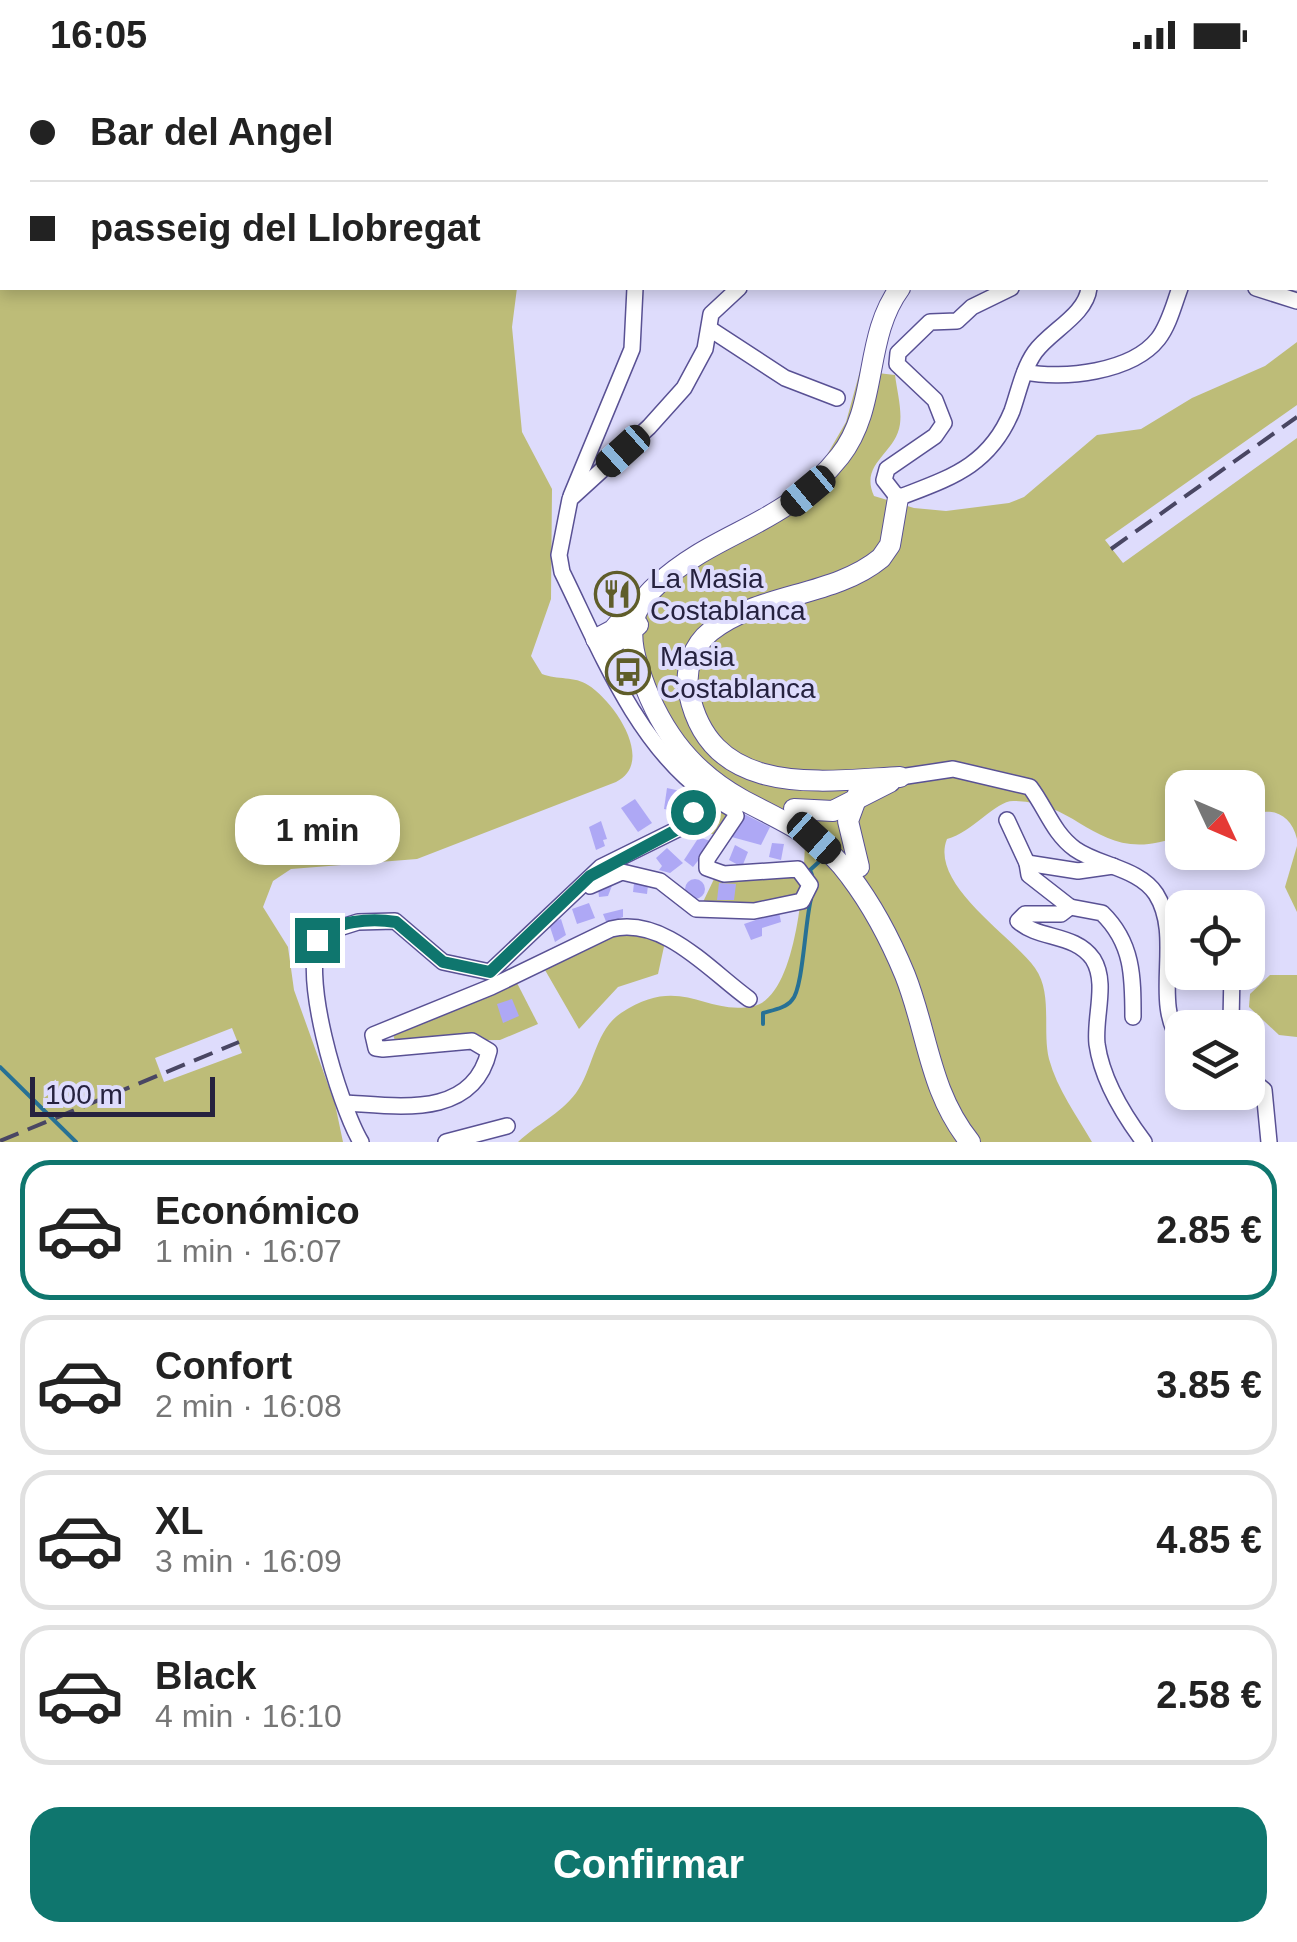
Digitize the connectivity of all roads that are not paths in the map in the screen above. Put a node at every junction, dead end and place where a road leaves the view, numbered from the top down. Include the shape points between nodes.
1 (635, 290) edge
2 (737, 290) edge
3 (899, 290) edge
4 (1006, 290) edge
5 (1089, 290) edge
6 (1179, 290) edge
7 (1262, 290) edge
8 (1297, 301) edge
9 (710, 329) junction
10 (1025, 372) junction
11 (837, 398) dead end
12 (898, 498) junction
13 (570, 500) junction
14 (649, 602) junction
15 (611, 639) junction
16 (654, 674) junction
17 (696, 766) junction
18 (900, 777) joint
19 (857, 788) junction
20 (714, 789) junction
21 (795, 817) junction
22 (1007, 820) dead end
23 (836, 821) junction
24 (838, 860) junction
25 (1027, 863) junction
26 (1113, 866) junction
27 (561, 902) junction
28 (1070, 906) junction
29 (1165, 921) edge
30 (904, 974) junction
31 (490, 980) junction
32 (749, 999) dead end
33 (1134, 1018) dead end
34 (1265, 1100) edge
35 (346, 1103) junction
36 (507, 1126) dead end
37 (361, 1142) edge
38 (446, 1142) edge
39 (970, 1142) edge
40 (1144, 1142) edge
41 (1269, 1142) edge

1 - 13 street via 632,349
2 - 9 street via 710,314
3 - 14 main road via 881,320 860,422 843,452 791,505 687,561
4 - 12 street via 957,321 930,322 898,353 897,364 935,400 944,423 886,468 884,480
5 - 10 street
6 - 10 street via 1162,332 1146,350 1071,374
7 - 8 street
9 - 11 street via 785,378
9 - 13 street via 684,388
10 - 12 street via 1004,427 985,452 948,482
12 - 19 main road via 890,545 881,558 718,626 696,650 688,676 701,723 738,764 797,783
13 - 15 street via 562,572
14 - 15 main road
14 - 16 main road via 643,632
15 - 16 main road
15 - 17 main road via 680,753
15 - 20 street via 657,747 676,769
16 - 17 main road
17 - 20 main road
18 - 19 main road
18 - 26 street via 953,769 1030,788 1073,848
19 - 23 main road
20 - 21 main road
20 - 27 street via 680,828 601,867
20 - 27 street via 736,813 707,868 718,874 798,869 810,885 802,900 754,911 696,909 660,881 622,872
21 - 23 main road
21 - 24 main road
22 - 25 street
23 - 24 main road
23 - 30 main road via 900,949
24 - 30 main road
25 - 26 street via 1078,871
25 - 28 street via 1029,875
26 - 29 street via 1150,887
27 - 31 street
28 - 33 street via 1102,912 1122,942 1135,972
28 - 40 street via 1061,914 1025,914 1018,921 1072,942 1092,958 1100,983 1099,1054 1124,1114
30 - 39 main road via 932,1075
31 - 32 street via 627,925 680,945
31 - 35 street via 443,962 396,922 358,922 323,933 316,949 315,1004
31 - 35 street via 373,1035 376,1048 384,1049 484,1044 486,1062 464,1090 430,1106
34 - 41 street
35 - 37 street
36 - 38 street

